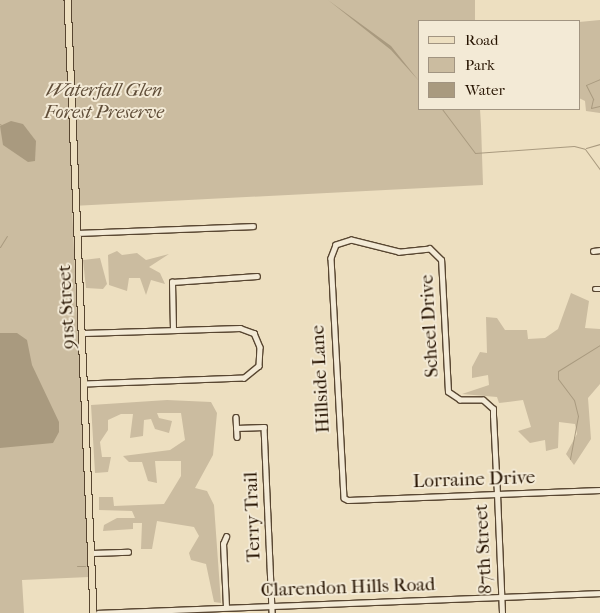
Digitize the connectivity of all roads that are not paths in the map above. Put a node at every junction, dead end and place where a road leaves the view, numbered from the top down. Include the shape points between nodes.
1 (68, 0) edge
2 (253, 226) dead end
3 (78, 232) junction
4 (600, 250) edge
5 (592, 251) dead end
6 (332, 253) joint
7 (257, 276) dead end
8 (173, 330) junction
9 (83, 334) junction
10 (85, 384) junction
11 (482, 400) joint
12 (236, 417) dead end
13 (236, 428) junction
14 (237, 437) dead end
15 (600, 490) edge
16 (497, 494) junction
17 (348, 500) joint
18 (226, 537) dead end
19 (128, 552) dead end
20 (92, 553) junction
21 (600, 593) edge
22 (502, 596) junction
23 (272, 606) junction
24 (223, 609) edge
25 (175, 611) edge
26 (124, 612) edge
27 (96, 613) edge
28 (272, 613) edge
29 (502, 613) edge

1 - 3 main road, 91st Street
2 - 3 street
3 - 9 main road, 91st Street
4 - 5 street
6 - 11 street, Scheel Drive via 336,245 348,240 400,252 429,249 438,254 452,397
6 - 17 street, Hillside Lane via 342,492
7 - 8 street via 172,282
8 - 9 street
8 - 10 street via 246,329 258,339 261,354 256,372 244,378
9 - 10 main road, 91st Street
10 - 20 main road, 91st Street
11 - 16 street, 87th Street via 493,409
12 - 13 street
13 - 14 street
13 - 23 street, Terry Trail via 264,427
15 - 16 street, Lorraine Drive
16 - 17 street, Lorraine Drive
16 - 22 street, 87th Street
18 - 24 street via 223,544
19 - 20 street
20 - 27 main road, 91st Street
21 - 22 street, Clarendon Hills Road
22 - 23 street, Clarendon Hills Road
22 - 29 street, 87th Street
23 - 24 street, Clarendon Hills Road
23 - 28 street, Terry Trail
24 - 25 street, Clarendon Hills Road
25 - 26 street, Clarendon Hills Road
26 - 27 street, Clarendon Hills Road

